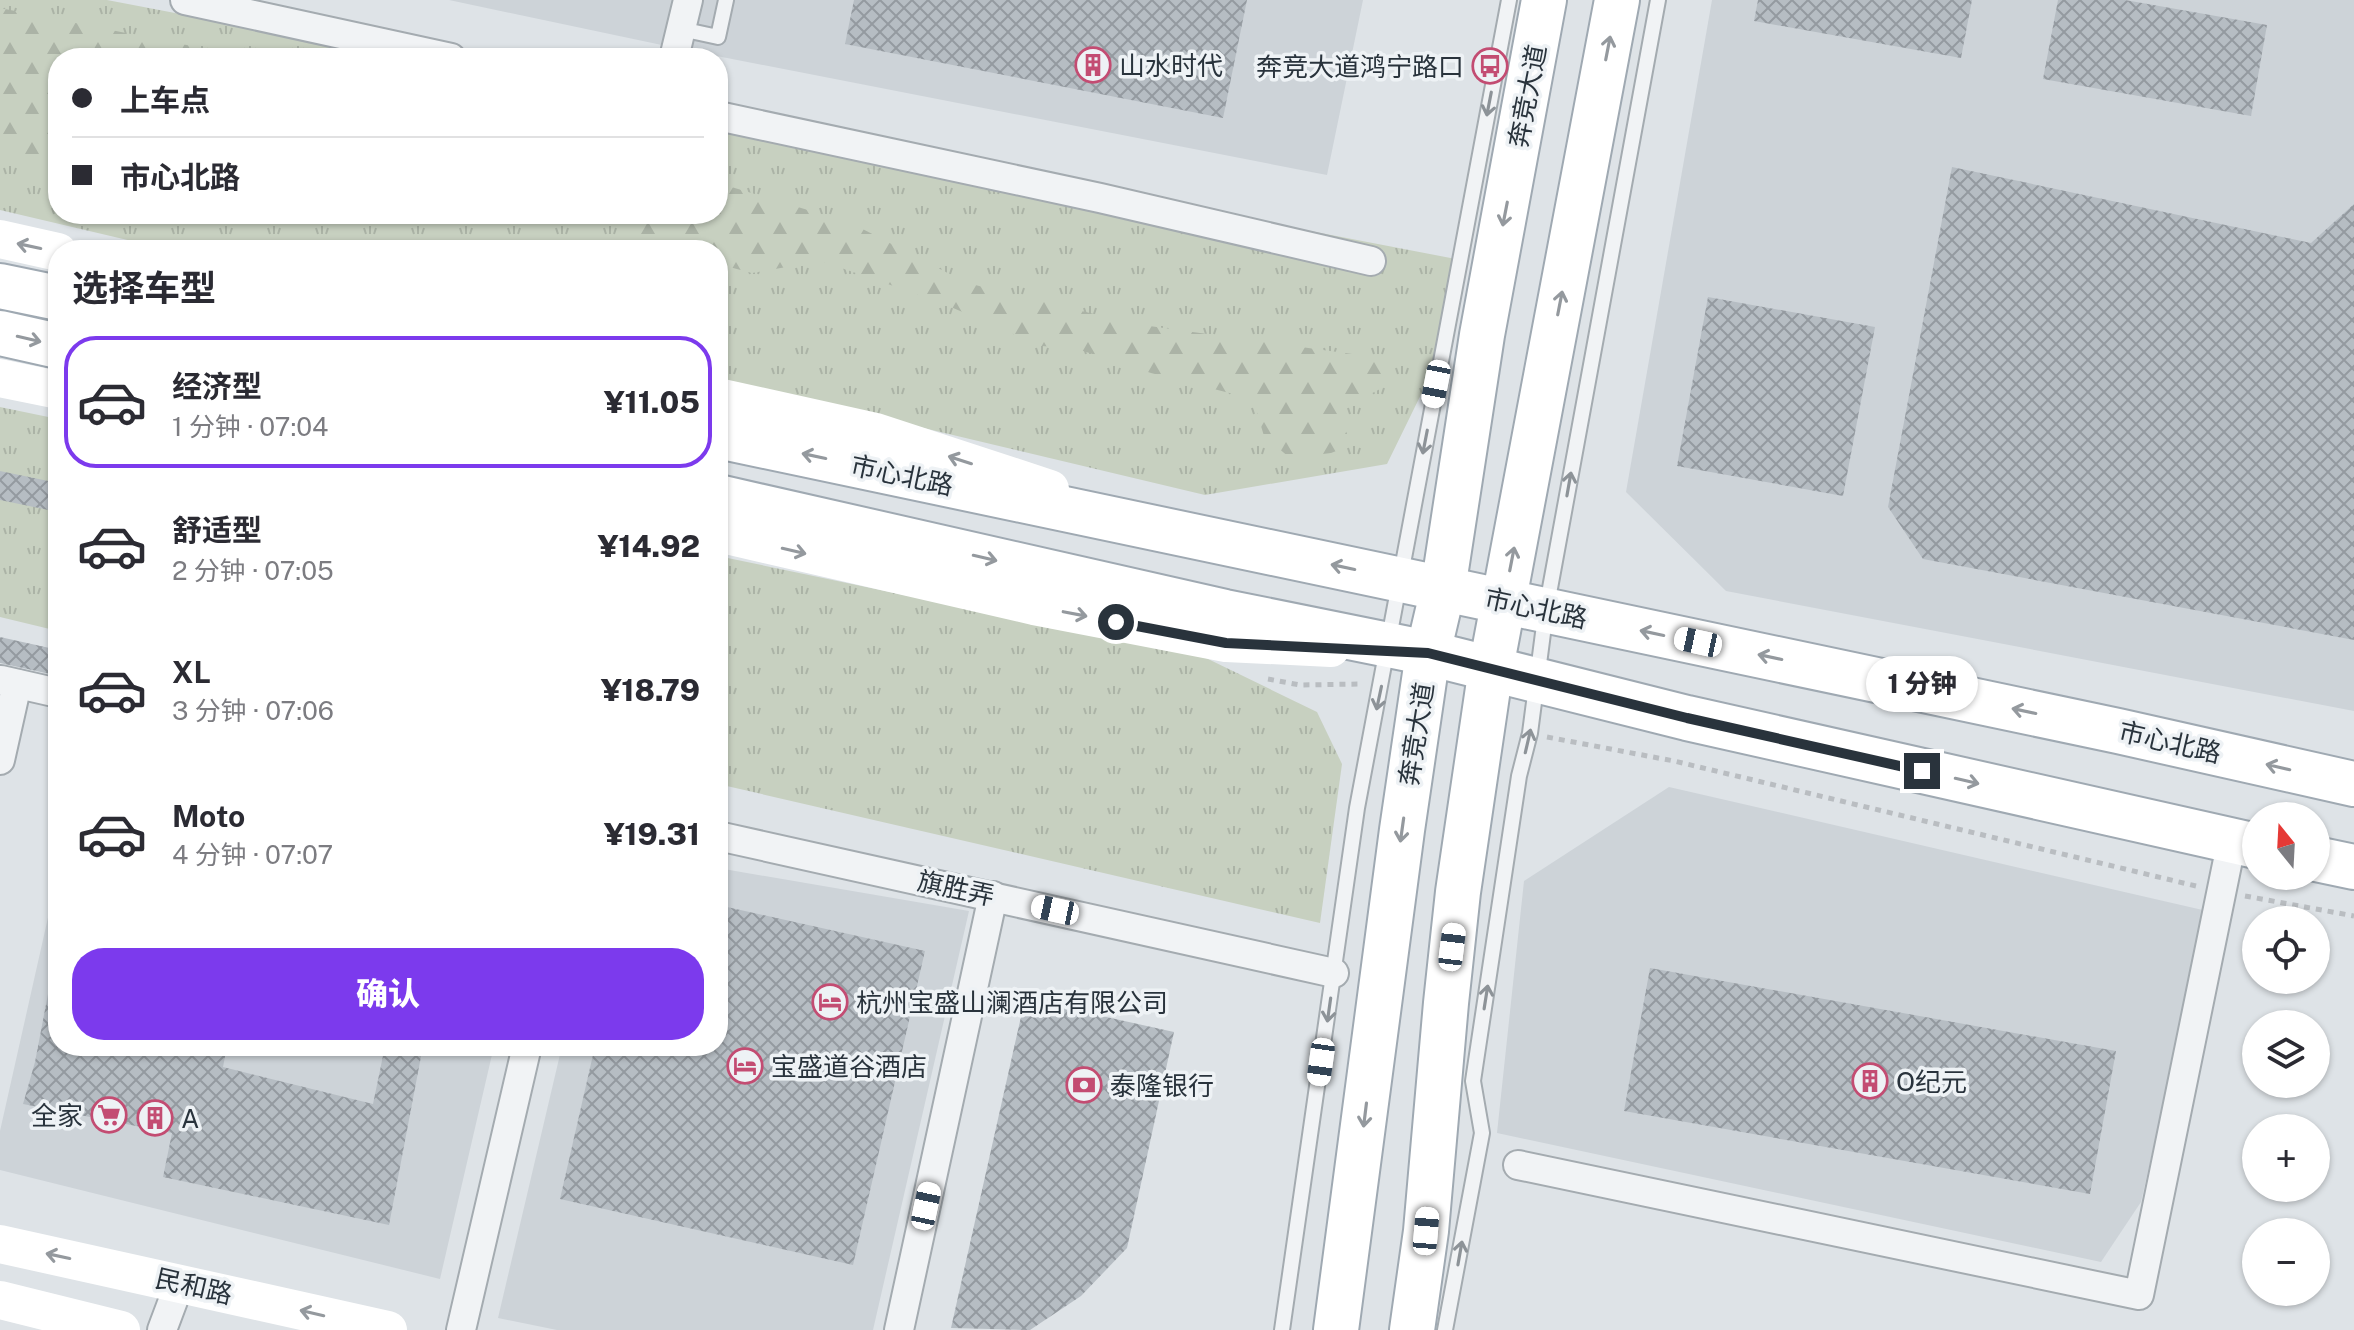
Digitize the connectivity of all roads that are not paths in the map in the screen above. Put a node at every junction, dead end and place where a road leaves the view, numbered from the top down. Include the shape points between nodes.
1 (185, 0) edge
2 (688, 0) edge
3 (726, 0) edge
4 (1509, 0) edge
5 (1544, 0) edge
6 (1617, 0) edge
7 (1658, 0) edge
8 (681, 29) junction
9 (405, 48) edge
10 (676, 48) edge
11 (728, 118) edge
12 (0, 239) edge
13 (48, 250) edge
14 (1371, 261) dead end
15 (0, 286) edge
16 (48, 296) edge
17 (0, 333) edge
18 (48, 344) edge
19 (0, 378) edge
20 (48, 388) edge
21 (728, 399) edge
22 (728, 438) edge
23 (728, 499) edge
24 (853, 527) junction
25 (728, 535) edge
26 (1194, 536) junction
27 (1400, 579) junction
28 (1443, 589) junction
29 (965, 590) junction
30 (1504, 601) junction
31 (1546, 610) junction
32 (1402, 649) junction
33 (1491, 668) junction
34 (1537, 680) junction
35 (9, 682) edge
36 (48, 691) edge
37 (0, 760) edge
38 (2354, 784) edge
39 (728, 838) edge
40 (2242, 843) edge
41 (2242, 847) edge
42 (2330, 862) edge
43 (2354, 867) edge
44 (993, 896) junction
45 (1334, 973) junction
46 (525, 1056) edge
47 (1518, 1165) dead end
48 (0, 1244) edge
49 (180, 1282) junction
50 (0, 1300) edge
51 (121, 1330) edge
52 (162, 1330) edge
53 (388, 1330) edge
54 (461, 1330) edge
55 (899, 1330) edge
56 (1282, 1330) edge
57 (1336, 1330) edge
58 (1412, 1330) edge
59 (1445, 1330) edge

1 - 9 street
2 - 8 street
3 - 8 lane via 718,37
4 -> 27 lane
5 -> 28 main road, 奔竞大道 via 1482,335
30 -> 6 main road
31 -> 7 lane
8 - 10 street
11 - 14 street
13 -> 12 main road
15 - 16 main road
17 -> 18 main road
19 - 20 main road
26 -> 21 main road via 876,432
26 -> 22 main road, 市心北路
23 - 24 main road
24 - 29 lane
24 -> 32 main road
25 -> 29 main road
27 -> 26 main road, 市心北路
27 - 28 main road, 市心北路
27 - 32 lane
28 - 30 main road, 市心北路
28 - 32 main road, 奔竞大道
29 -> 32 main road via 1226,643
30 - 31 main road, 市心北路
30 - 33 main road
31 - 34 lane
38 -> 31 main road, 市心北路
32 - 33 main road
32 -> 45 lane via 1357,808
32 -> 57 main road, 奔竞大道 via 1402,830
33 - 34 main road
33 - 58 main road via 1458,892
34 -> 40 main road
59 -> 34 lane via 1482,1133 1473,1081
35 - 36 street
35 - 37 street
39 - 44 street, 旗胜弄
41 - 47 street via 2221,892 2139,1295
42 - 43 main road
44 - 45 street, 旗胜弄
44 - 55 street
45 -> 56 lane
46 - 54 street
49 -> 48 main road, 民和路
49 - 52 street
53 -> 49 main road, 民和路
50 - 51 main road

